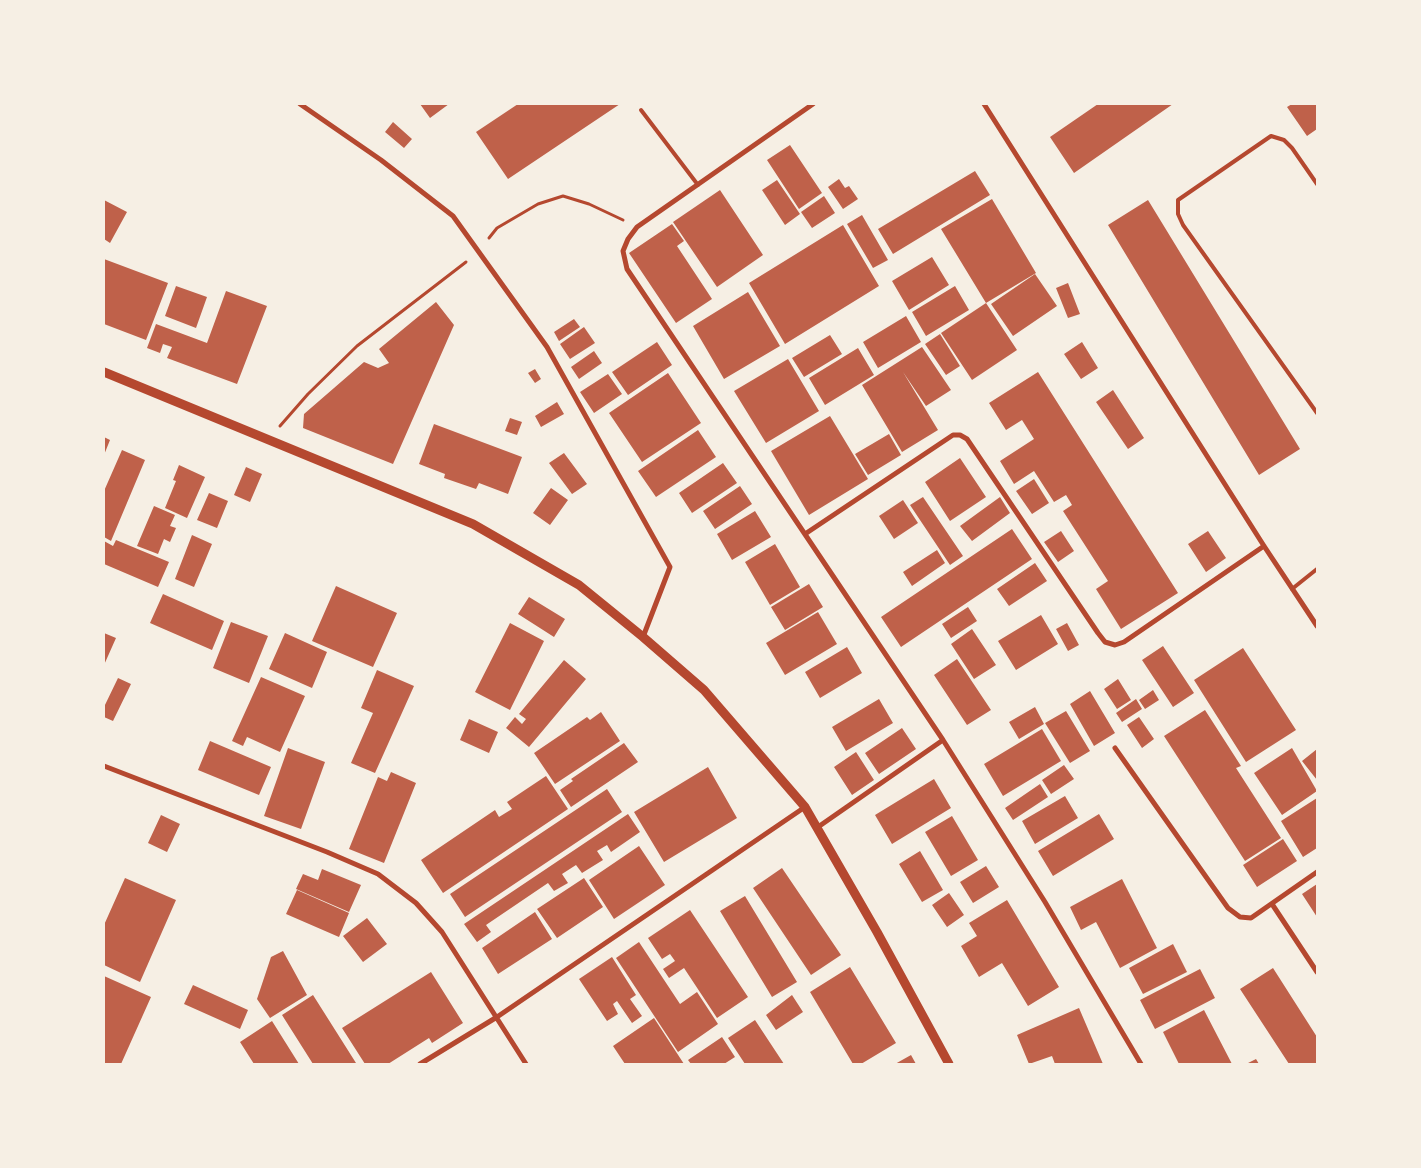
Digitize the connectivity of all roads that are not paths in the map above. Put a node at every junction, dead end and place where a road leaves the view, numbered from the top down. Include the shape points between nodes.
1 (300, 104) edge
2 (813, 104) edge
3 (984, 104) edge
4 (641, 110) dead end
5 (1317, 184) edge
6 (698, 185) junction
7 (104, 372) edge
8 (1317, 413) edge
9 (805, 534) junction
10 (1264, 546) junction
11 (1317, 568) edge
12 (1292, 589) junction
13 (1317, 626) edge
14 (643, 637) junction
15 (943, 740) junction
16 (1115, 748) dead end
17 (104, 766) edge
18 (805, 807) junction
19 (818, 827) junction
20 (1317, 872) edge
21 (1272, 904) junction
22 (1317, 972) edge
23 (497, 1017) junction
24 (420, 1064) edge
25 (526, 1064) edge
26 (949, 1064) edge
27 (1141, 1064) edge

1 - 14 street via 454,216 547,346 670,567
2 - 6 street
3 - 10 street
4 - 6 lane
5 - 8 lane via 1292,148 1284,140 1271,136 1178,200 1178,214
6 - 9 street via 637,227 623,251 627,269
7 - 14 street via 473,524 579,585
9 - 10 street via 953,435 960,435 967,439 1105,642 1115,645 1124,642
9 - 15 street
10 - 12 street
11 - 12 lane
12 - 13 street
14 - 18 street via 704,690
15 - 19 street
15 - 27 street via 1046,902
16 - 21 street via 1228,908 1240,917 1251,918
17 - 23 street via 378,874 416,903 442,932
18 - 19 street
18 - 23 street
19 - 26 street
20 - 21 street
21 - 22 street
23 - 24 street
23 - 25 street

